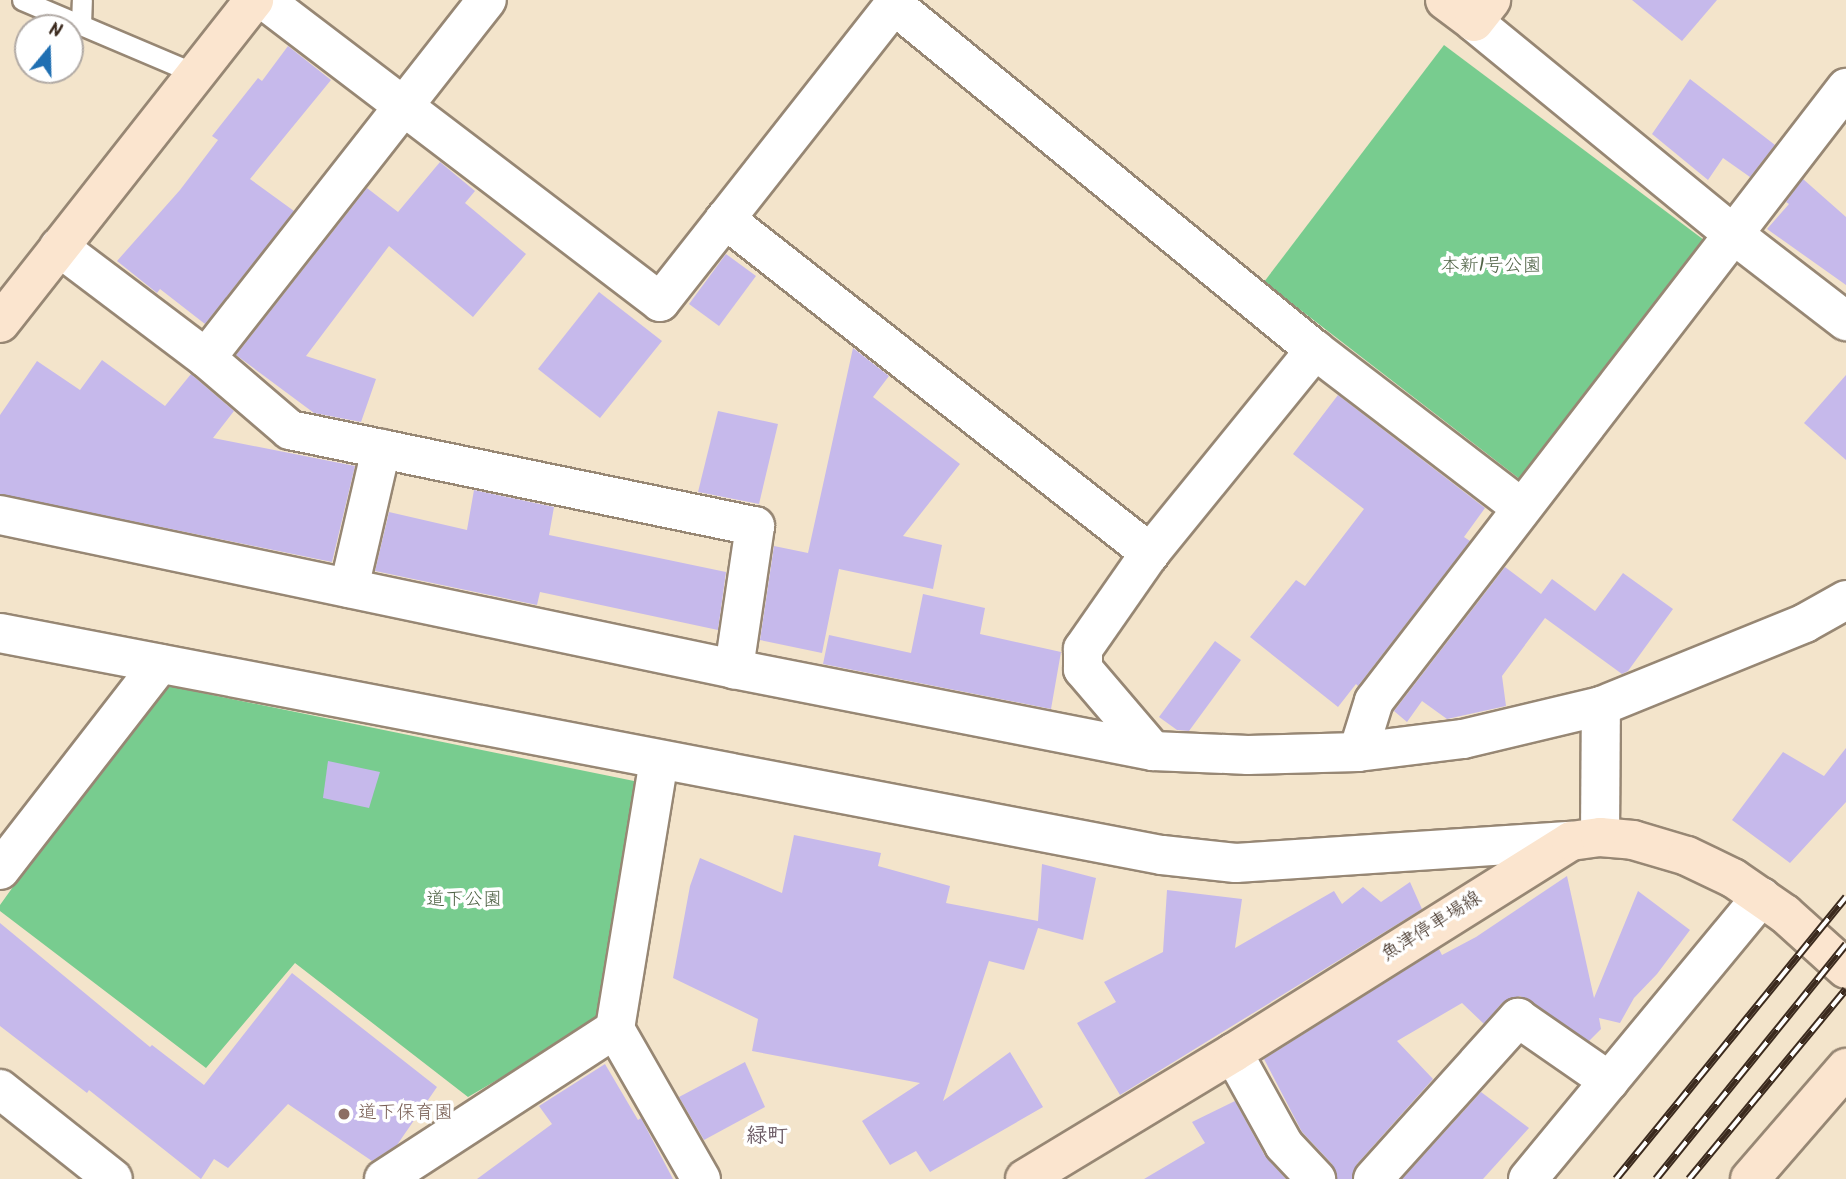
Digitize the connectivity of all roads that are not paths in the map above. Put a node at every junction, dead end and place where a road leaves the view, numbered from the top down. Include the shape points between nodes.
1 (22, 0) edge
2 (254, 0) edge
3 (264, 0) edge
4 (487, 0) edge
5 (896, 2) edge
6 (1470, 7) edge
7 (55, 14) edge
8 (84, 26) edge
9 (194, 73) junction
10 (1846, 88) edge
11 (404, 107) junction
12 (725, 219) junction
13 (1733, 234) junction
14 (59, 247) junction
15 (1846, 321) edge
16 (0, 323) edge
17 (1315, 350) junction
18 (206, 358) junction
19 (381, 449) junction
20 (1520, 508) junction
21 (0, 515) edge
22 (1150, 553) junction
23 (348, 588) junction
24 (1846, 600) edge
25 (1, 636) edge
26 (160, 664) junction
27 (734, 669) junction
28 (1601, 706) junction
29 (1153, 751) junction
30 (1358, 752) junction
31 (659, 761) junction
32 (1586, 839) junction
33 (0, 870) edge
34 (1761, 897) junction
35 (1846, 969) edge
36 (615, 1029) junction
37 (1233, 1053) junction
38 (1846, 1068) edge
39 (1609, 1081) junction
40 (0, 1090) edge
41 (113, 1179) edge
42 (384, 1179) edge
43 (701, 1179) edge
44 (1025, 1179) edge
45 (1316, 1179) edge
46 (1373, 1179) edge
47 (1528, 1179) edge
48 (1750, 1179) edge

1 - 7 lane
2 - 9 main road
3 - 11 street
4 - 11 street
5 - 12 street
5 - 17 street
6 - 13 street
8 - 9 lane
9 - 14 main road
10 - 13 street
11 - 12 street via 660,302
11 - 18 street
12 - 22 street
13 - 15 street
13 - 20 street
14 - 16 main road
14 - 18 street
17 - 20 street
17 - 22 street
18 - 19 street via 290,430
19 - 23 street
19 - 27 street via 755,526
20 - 30 street via 1374,701
21 - 23 street
22 - 29 street via 1083,649 1083,669
23 - 27 street
24 - 28 street via 1805,623
25 - 26 street
26 - 31 street
26 - 33 street
27 - 29 street
28 - 30 street via 1463,739
28 - 32 street
29 - 30 street via 1248,755
31 - 32 street via 1162,855 1236,863
31 - 36 street
32 - 34 main road via 1633,840 1687,856
32 - 37 main road, 魚津停車場線
34 - 35 main road
34 - 39 street
36 - 42 street
36 - 43 street
37 - 44 main road, 魚津停車場線
37 - 45 street via 1284,1145
38 - 48 main road
39 - 46 street via 1518,1018
39 - 47 street
40 - 41 street

